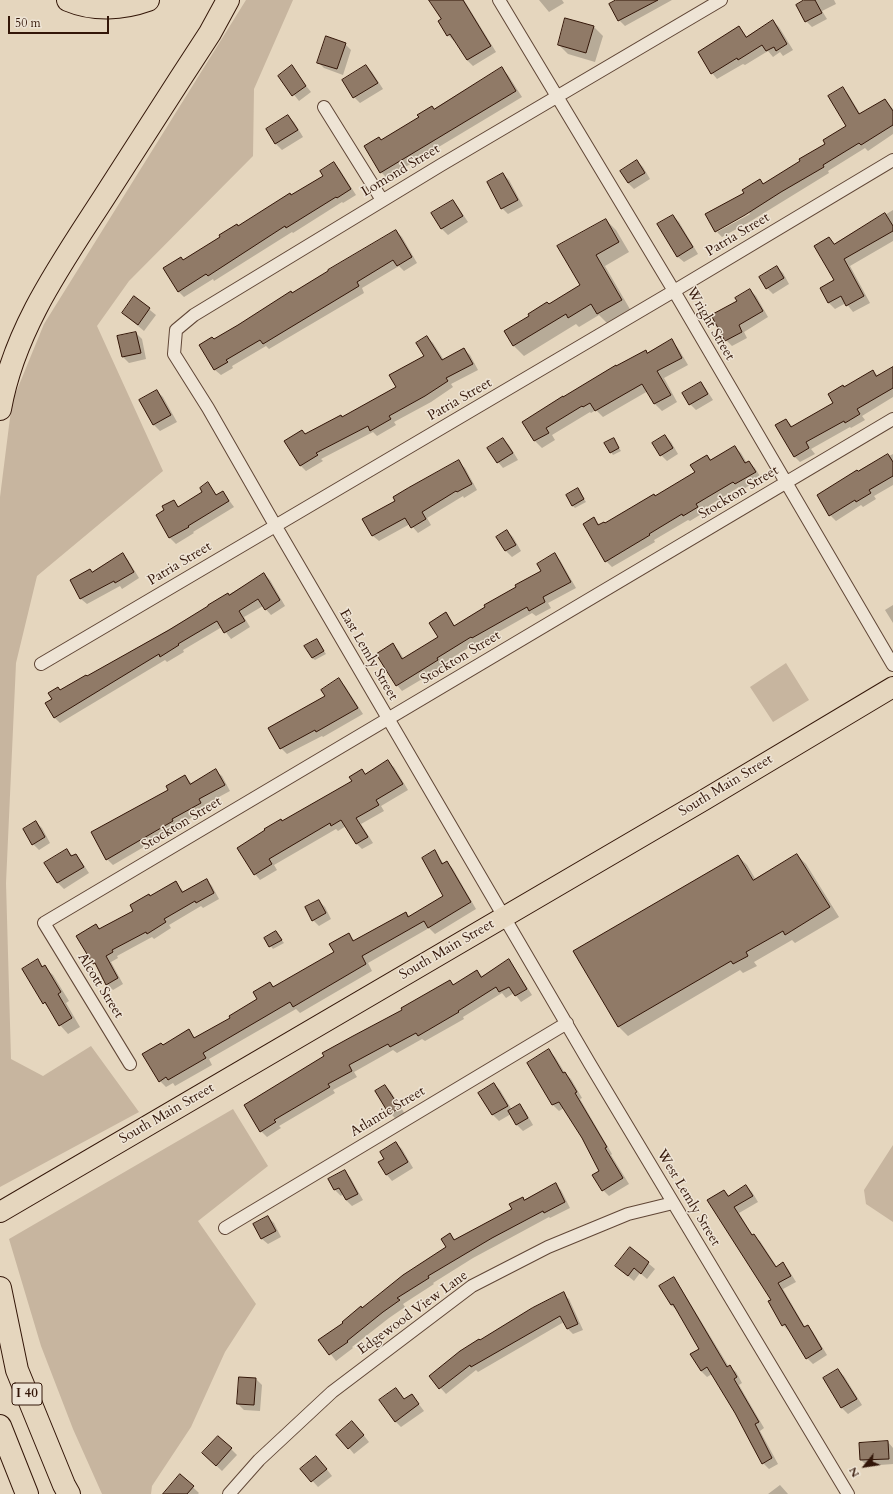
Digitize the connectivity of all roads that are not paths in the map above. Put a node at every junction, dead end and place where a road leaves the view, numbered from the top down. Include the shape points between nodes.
1 (68, 0) edge
2 (148, 0) edge
3 (228, 0) edge
4 (499, 0) edge
5 (721, 0) edge
6 (556, 97) junction
7 (324, 106) dead end
8 (893, 160) edge
9 (382, 200) junction
10 (674, 291) junction
11 (208, 408) joint
12 (0, 409) edge
13 (893, 419) edge
14 (786, 482) junction
15 (275, 525) junction
16 (41, 664) dead end
17 (893, 665) edge
18 (893, 687) edge
19 (388, 719) junction
20 (505, 916) junction
21 (44, 924) joint
22 (567, 1023) junction
23 (130, 1064) dead end
24 (673, 1203) junction
25 (0, 1212) edge
26 (225, 1228) dead end
27 (0, 1288) edge
28 (0, 1426) edge
29 (0, 1448) edge
30 (11, 1494) edge
31 (27, 1494) edge
32 (69, 1494) edge
33 (229, 1494) edge
34 (848, 1494) edge

1 - 2 highway via 104,8 122,7
3 - 12 highway via 210,33 57,271 21,336
4 - 6 street, Wright Street
5 - 6 street, Lomond Street
6 - 9 street, Lomond Street
6 - 10 street, Wright Street
7 - 9 street
8 - 10 street, Patria Street
9 - 11 street, Lomond Street via 194,315 176,330 174,354
10 - 14 street, Wright Street
10 - 15 street, Patria Street
11 - 15 street, East Lemly Street
13 - 14 street, Stockton Street
14 - 17 street, Wright Street
14 - 19 street, Stockton Street
15 - 16 street, Patria Street
15 - 19 street, East Lemly Street
18 - 20 main road, South Main Street
19 - 20 street, East Lemly Street
19 - 21 street, Stockton Street
20 - 22 street, West Lemly Street
20 - 25 main road, South Main Street
21 - 23 street, Alcott Street
22 - 24 street, West Lemly Street
22 - 26 street, Atlantic Street
24 - 33 street, Edgewood View Lane via 628,1214 548,1247 472,1286 332,1392 259,1460
24 - 34 street, West Lemly Street
27 - 32 highway, I 40 via 17,1370
28 - 31 highway
29 - 30 highway

